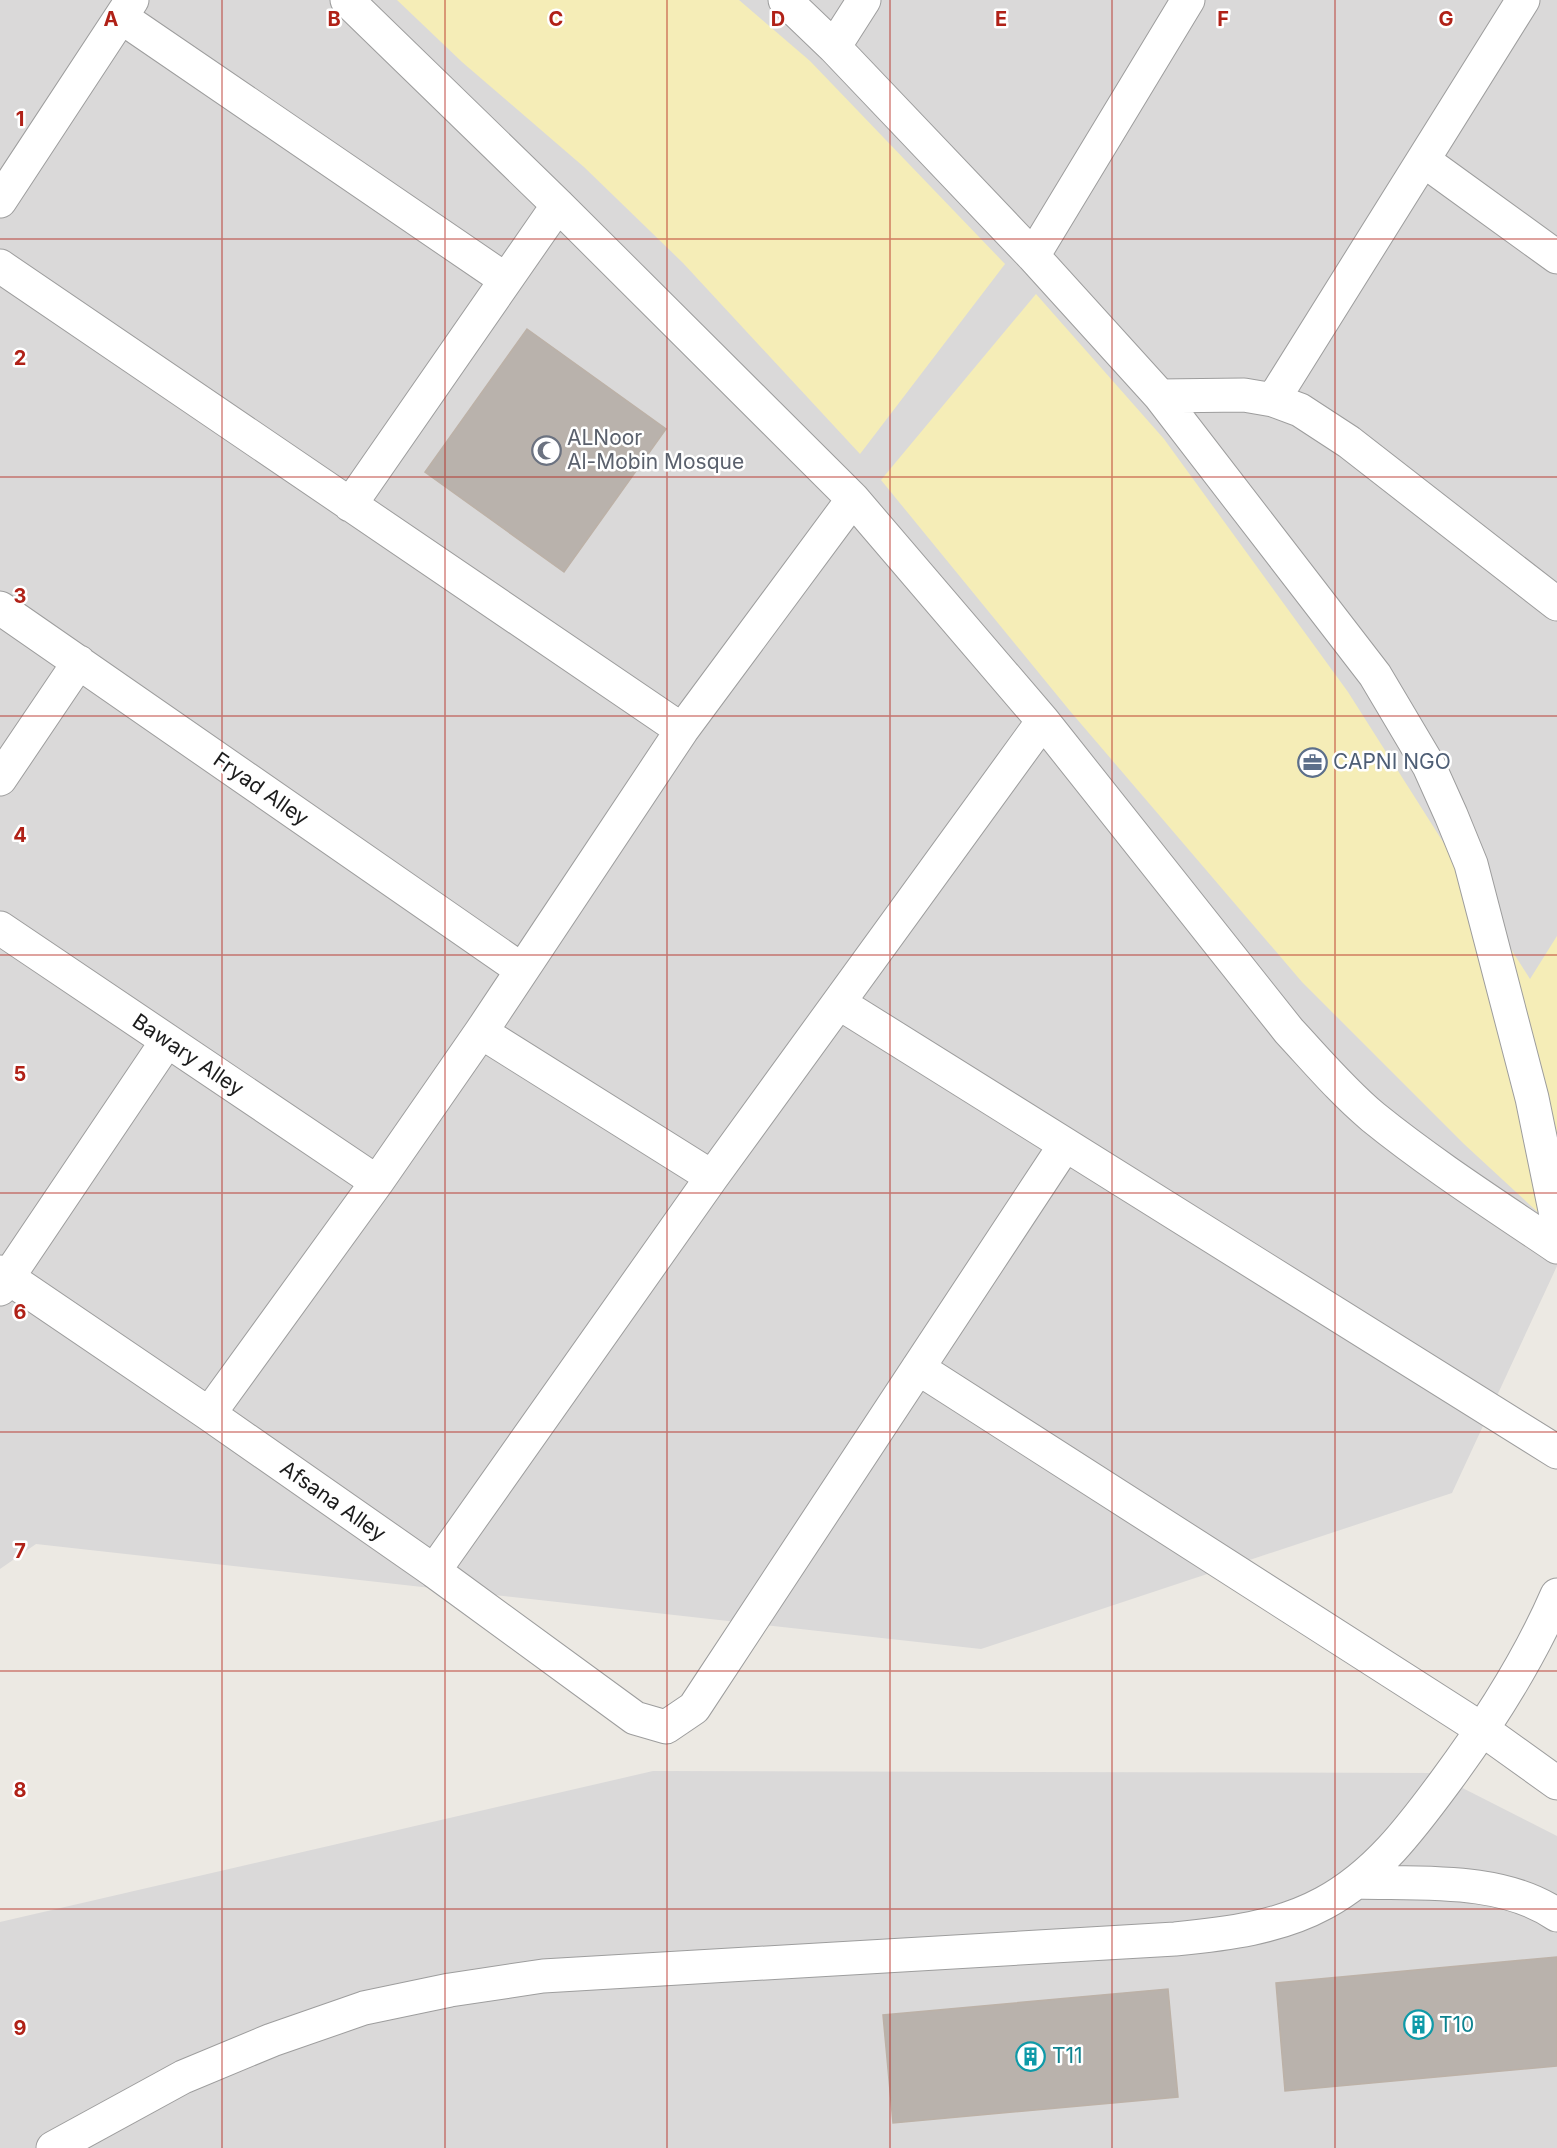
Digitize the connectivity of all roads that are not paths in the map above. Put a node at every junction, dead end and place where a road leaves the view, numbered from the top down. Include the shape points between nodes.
1 (347, 0) edge
2 (785, 0) edge
3 (864, 0) edge
4 (1188, 0) edge
5 (1523, 0) edge
6 (127, 9) edge
7 (834, 47) junction
8 (1423, 160) junction
9 (0, 201) edge
10 (558, 205) junction
11 (1033, 256) junction
12 (1557, 257) edge
13 (0, 266) edge
14 (506, 280) junction
15 (1161, 396) junction
16 (1273, 400) junction
17 (852, 499) junction
18 (351, 505) junction
19 (1557, 604) edge
20 (0, 608) edge
21 (79, 662) junction
22 (1043, 721) junction
23 (682, 730) junction
24 (0, 779) edge
25 (0, 928) edge
26 (522, 970) junction
27 (839, 1003) junction
28 (481, 1032) junction
29 (167, 1041) junction
30 (1545, 1094) edge
31 (1065, 1145) junction
32 (712, 1176) junction
33 (377, 1182) junction
34 (1557, 1220) edge
35 (1557, 1247) edge
36 (3, 1280) edge
37 (918, 1368) junction
38 (209, 1414) junction
39 (1557, 1452) edge
40 (434, 1571) junction
41 (1554, 1611) edge
42 (1483, 1730) junction
43 (1557, 1783) edge
44 (1357, 1882) junction
45 (1557, 1915) edge
46 (53, 2148) edge

1 - 10 street
2 - 7 street
3 - 7 street
4 - 11 street
5 - 8 street
6 - 9 street
6 - 14 street
7 - 11 street
8 - 12 street
8 - 16 street
10 - 14 street
10 - 17 street
11 - 15 street
13 - 18 street
14 - 18 street
15 - 16 street via 1244,395
15 - 30 street via 1375,675 1429,766 1471,864
16 - 19 street via 1300,410 1349,442
17 - 22 street
17 - 23 street
18 - 23 street
20 - 21 street, Fryad Alley
21 - 24 street
21 - 26 street, Fryad Alley
22 - 27 street
22 - 35 street via 1288,1031 1328,1074 1418,1152
23 - 26 street
25 - 29 street, Bawary Alley
26 - 28 street
27 - 31 street
27 - 32 street
28 - 32 street
28 - 33 street
29 - 33 street, Bawary Alley
29 - 36 street
30 - 34 street
31 - 37 street
31 - 39 street
32 - 40 street
33 - 38 street
36 - 38 street, Afsana Alley
37 - 40 street, Afsana Alley via 694,1708 666,1727 635,1718
37 - 42 street
38 - 40 street, Afsana Alley
41 - 42 street
42 - 43 street
42 - 44 street via 1412,1827
44 - 45 street via 1494,1889 1524,1898
44 - 46 street via 1325,1903 1289,1919 1215,1935 543,1976 450,1990 364,2008 272,2040 183,2077

